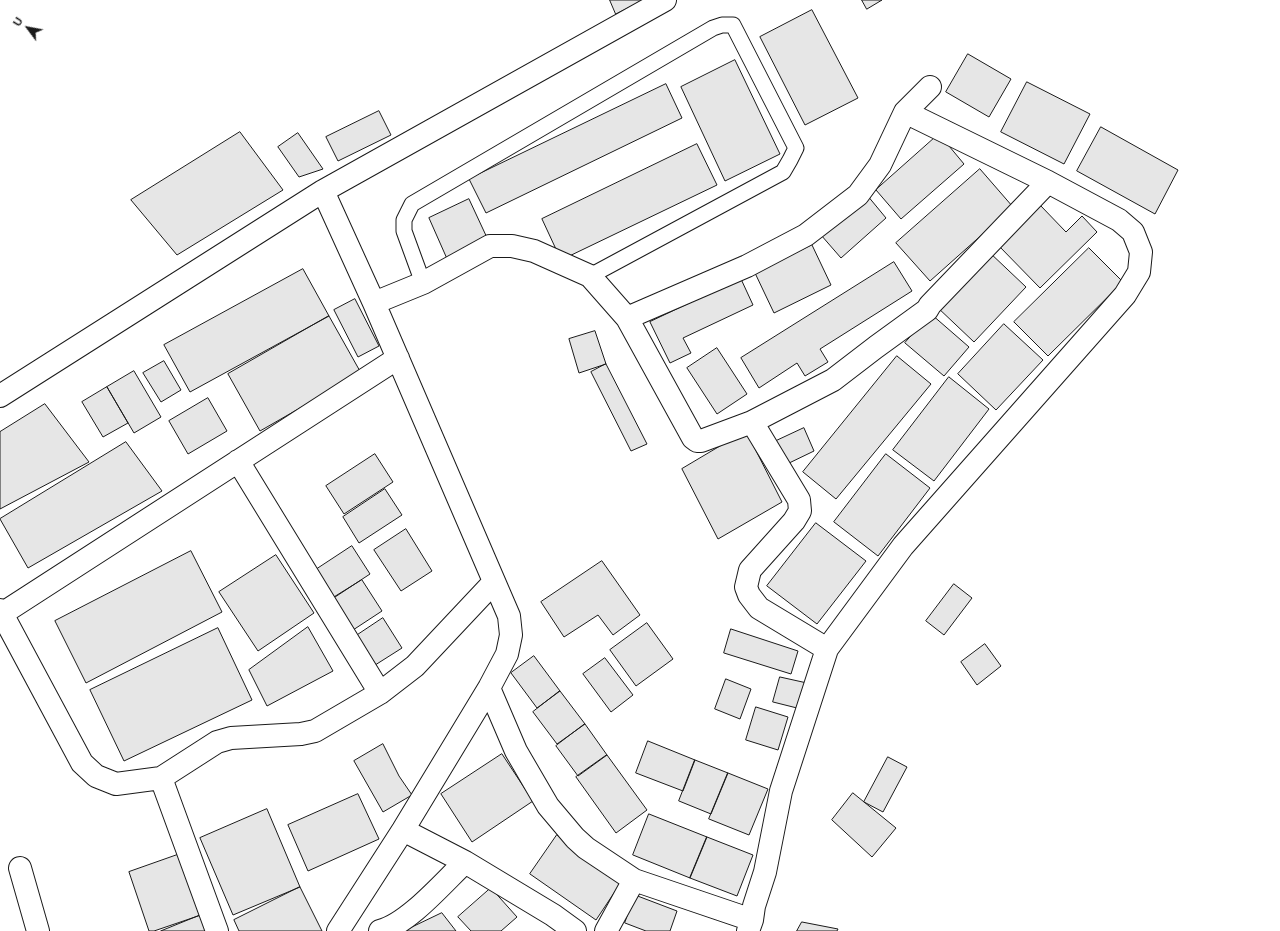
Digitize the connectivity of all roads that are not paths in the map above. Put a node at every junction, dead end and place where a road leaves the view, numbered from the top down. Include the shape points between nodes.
1 (665, 0) edge
2 (930, 87) dead end
3 (905, 112) junction
4 (1048, 182) junction
5 (323, 191) junction
6 (590, 276) junction
7 (423, 283) junction
8 (374, 303) junction
9 (627, 318) junction
10 (398, 358) junction
11 (0, 396) edge
12 (752, 422) junction
13 (238, 460) junction
14 (494, 582) junction
15 (1, 612) edge
16 (827, 649) junction
17 (489, 688) junction
18 (380, 693) junction
19 (161, 778) junction
20 (403, 830) junction
21 (465, 862) junction
22 (20, 868) dead end
23 (634, 880) junction
24 (750, 925) edge
25 (38, 931) edge
26 (217, 931) edge
27 (338, 931) edge
28 (380, 931) edge
29 (575, 931) edge
30 (606, 931) edge

1 - 5 street
2 - 3 street
3 - 4 street
3 - 9 street via 880,165 858,195 806,235 747,266
4 - 12 street via 927,310 833,380
4 - 16 street via 1120,220 1133,232 1141,252 1139,272 1125,295 903,546
5 - 8 street
5 - 11 street
6 - 7 street via 534,251 512,246 490,246
6 - 7 lane via 783,172 790,160 796,148 733,25 713,28 412,204 404,220 404,231
6 - 9 street
7 - 8 street
8 - 10 street
9 - 12 street via 693,438 701,441
10 - 13 street
10 - 14 street
12 - 16 street via 799,500 800,511 750,570 746,587 759,608
13 - 15 street
13 - 18 street
14 - 17 street via 509,616 511,635 507,654
14 - 18 street via 415,666
15 - 19 street via 82,763 96,776 116,784
16 - 24 street via 781,791 765,872
17 - 20 street
17 - 23 street via 516,751 548,806 586,848
18 - 19 street via 315,731 231,738 217,742
19 - 26 street
20 - 21 street
20 - 27 street
21 - 28 street via 409,916
21 - 29 street
22 - 25 street
23 - 24 street
23 - 30 street

